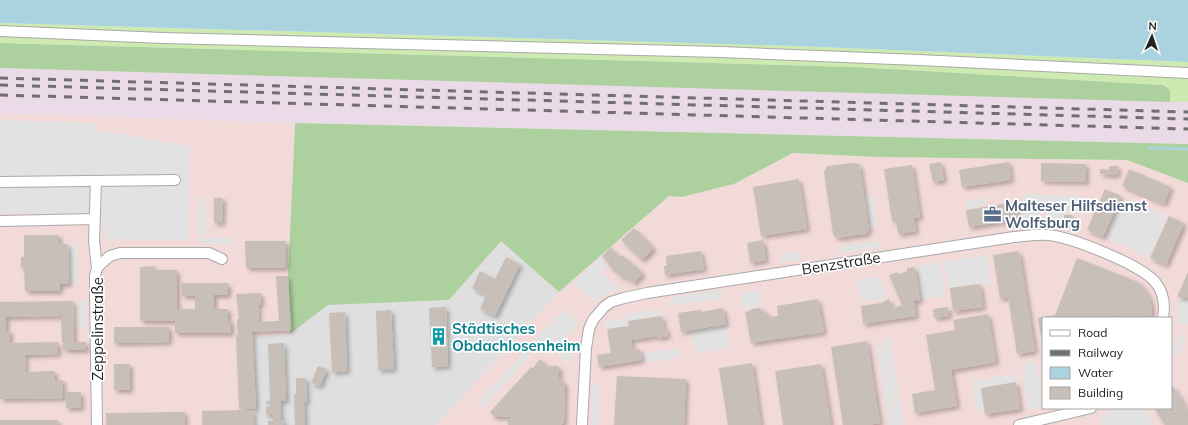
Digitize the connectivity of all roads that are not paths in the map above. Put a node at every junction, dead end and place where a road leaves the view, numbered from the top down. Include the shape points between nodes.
1 (0, 31) edge
2 (1188, 73) edge
3 (175, 180) dead end
4 (96, 181) junction
5 (0, 182) edge
6 (94, 219) junction
7 (0, 221) edge
8 (222, 259) dead end
9 (97, 268) junction
10 (1163, 317) edge
11 (1087, 409) edge
12 (97, 425) edge
13 (582, 425) edge
14 (1019, 425) edge

1 - 2 street via 163,38 721,52
3 - 4 street
4 - 5 street
4 - 6 street
6 - 7 street
6 - 9 street
8 - 9 street, Zeppelinstraße via 209,253 132,252 110,256
9 - 12 street, Zeppelinstraße
10 - 13 street, Benzstraße via 1162,294 1146,273 1086,246 1049,235 1014,237 647,293 612,302 593,320 586,348
11 - 14 street

